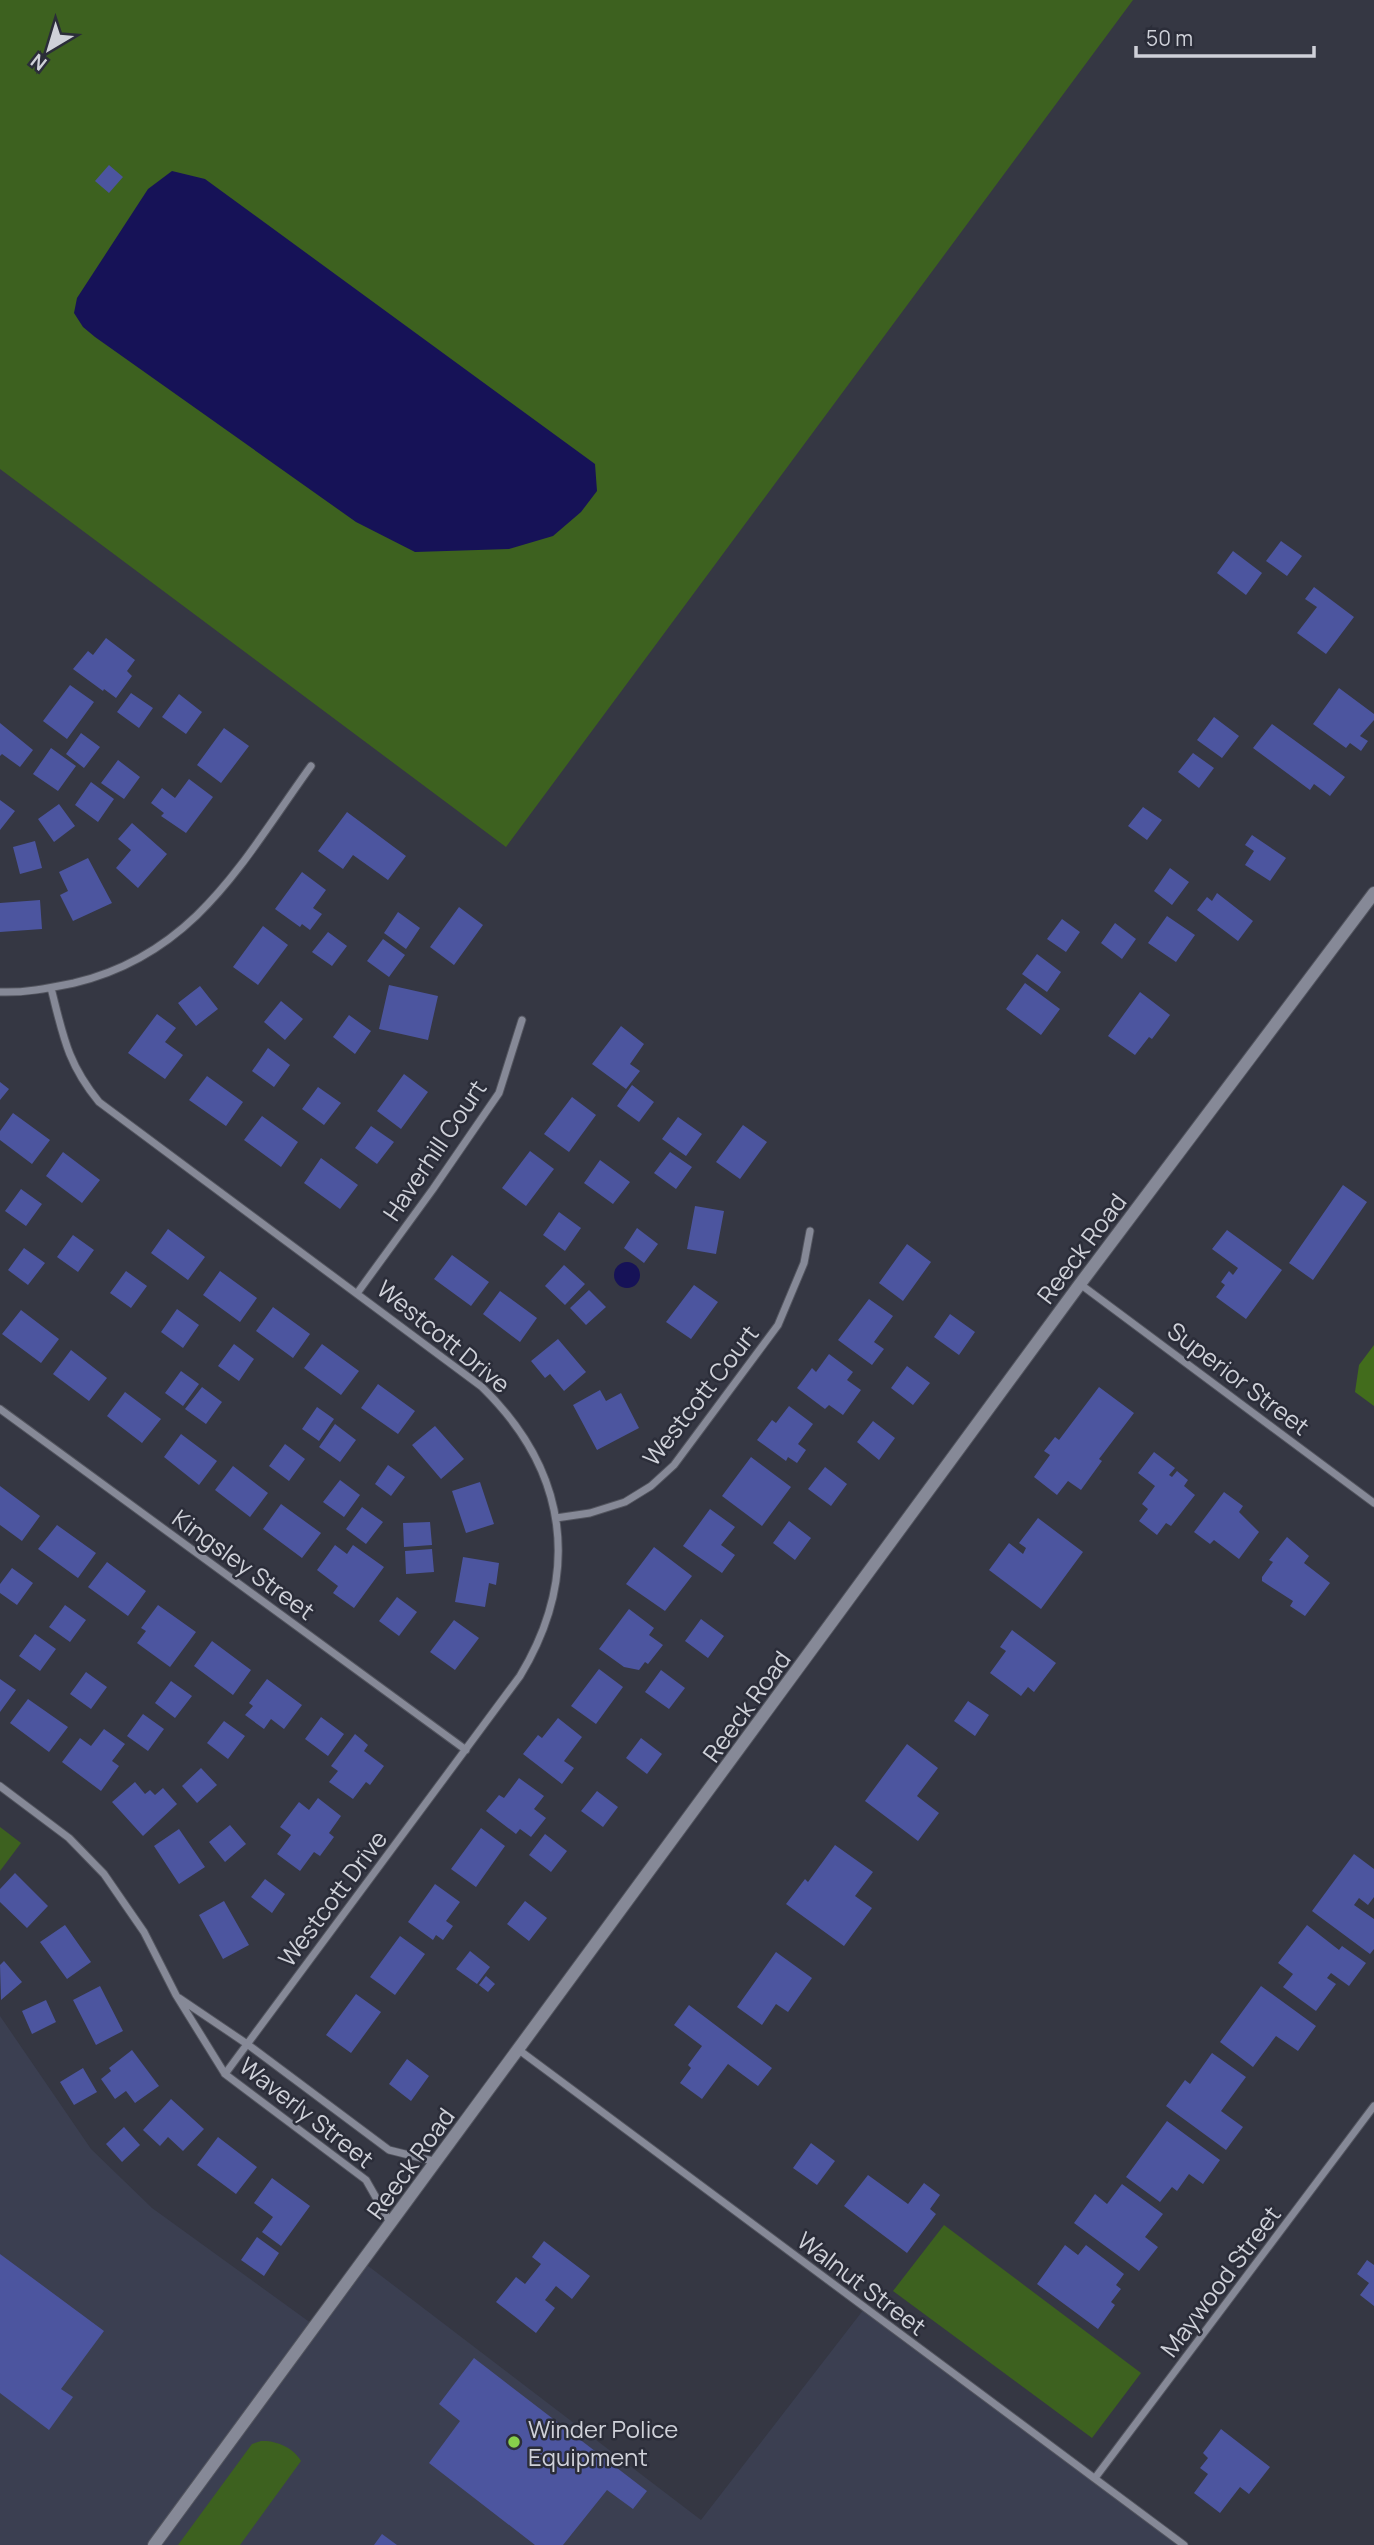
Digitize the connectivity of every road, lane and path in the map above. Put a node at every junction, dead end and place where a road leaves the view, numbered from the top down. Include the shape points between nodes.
1 (311, 766) dead end
2 (1374, 893) edge
3 (51, 988) junction
4 (0, 992) edge
5 (522, 1020) dead end
6 (810, 1231) dead end
7 (1080, 1284) junction
8 (358, 1292) junction
9 (0, 1409) edge
10 (1374, 1503) edge
11 (556, 1518) junction
12 (466, 1750) junction
13 (0, 1786) edge
14 (176, 1995) junction
15 (247, 2044) junction
16 (519, 2050) junction
17 (225, 2074) junction
18 (1374, 2106) edge
19 (437, 2162) junction
20 (391, 2224) junction
21 (1095, 2478) junction
22 (154, 2545) edge
23 (1184, 2545) edge

1 - 3 street via 219,892 185,929 120,968
2 - 7 street, Reeck Road
3 - 4 street
3 - 8 street, Westcott Drive via 68,1055 99,1102
5 - 8 street, Haverhill Court via 499,1093
6 - 11 street, Westcott Court via 804,1263 778,1325 674,1465 625,1502
7 - 10 street, Superior Street
7 - 16 street, Reeck Road
8 - 11 street, Westcott Drive via 503,1407 528,1441 549,1484
9 - 12 street, Kingsley Street
11 - 12 street, Westcott Drive via 557,1579 543,1634 520,1676
12 - 15 street, Westcott Drive
13 - 14 street, Waverly Street via 69,1838 104,1874 144,1932
14 - 15 street, Waverly Street
14 - 17 street, Waverly Street
15 - 17 street, Westcott Drive
15 - 19 street, Waverly Street via 389,2150
16 - 19 street, Reeck Road
16 - 21 street, Walnut Street
17 - 20 street, Waverly Street via 366,2180
18 - 21 street, Maywood Street
19 - 20 street, Reeck Road
20 - 22 street, Reeck Road
21 - 23 street, Walnut Street

